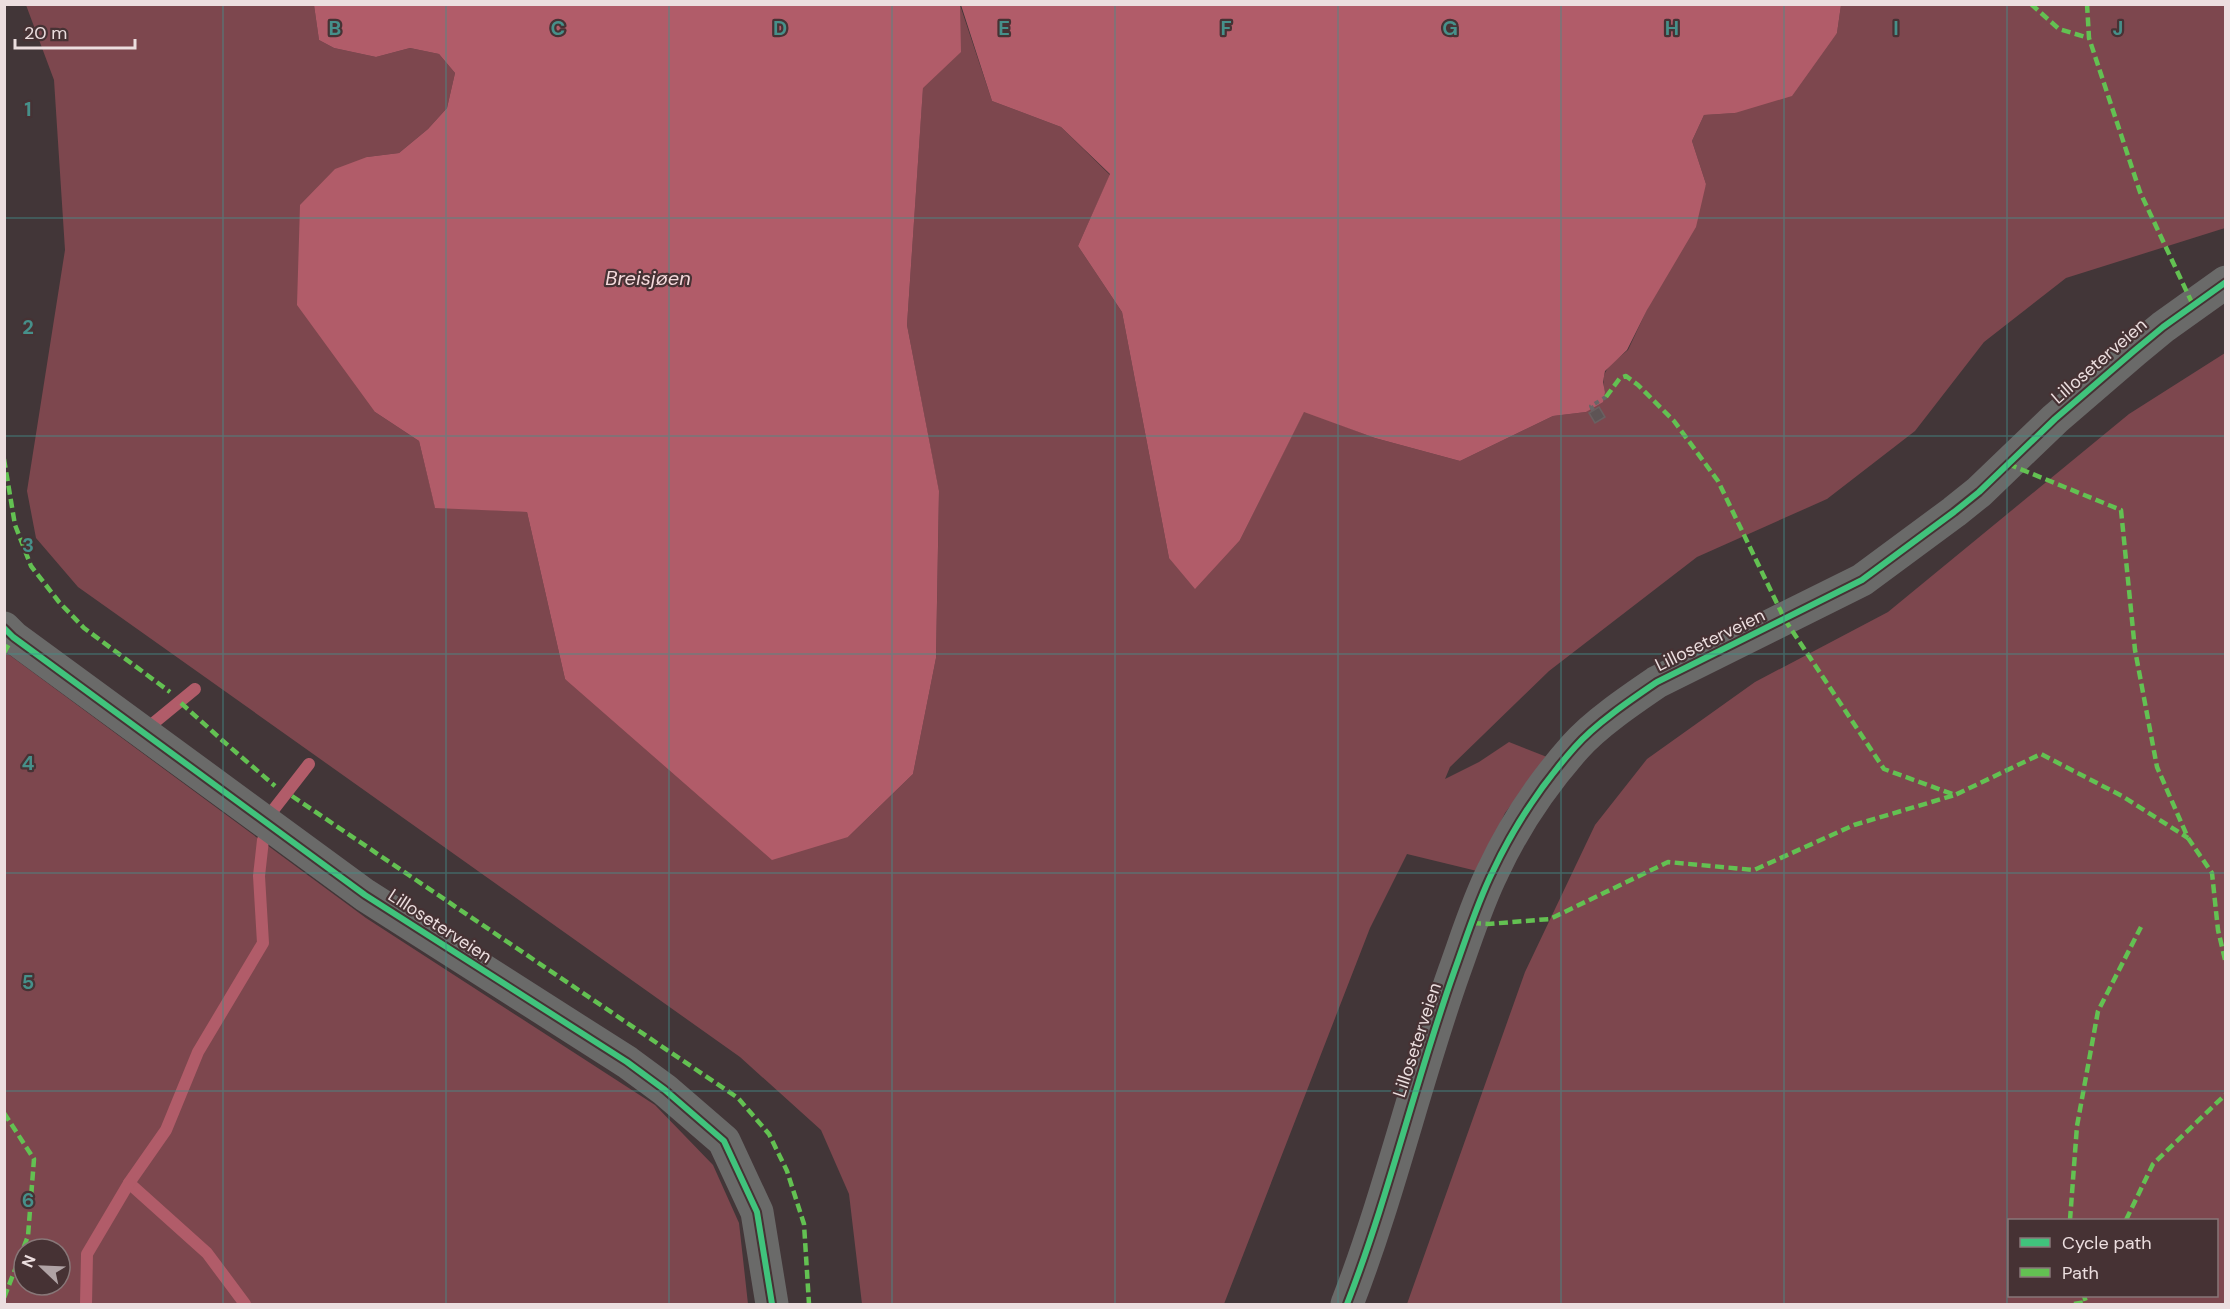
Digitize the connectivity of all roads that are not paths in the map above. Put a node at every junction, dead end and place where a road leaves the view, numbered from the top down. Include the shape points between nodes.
1 (2226, 282) edge
2 (4, 628) edge
3 (772, 1305) edge
4 (1347, 1305) edge

1 - 4 street, Lilloseterveien via 2134,351 1954,512 1862,580 1657,682 1577,745 1544,786 1492,871 1446,995
2 - 3 street, Lilloseterveien via 365,896 627,1062 724,1141 757,1212

